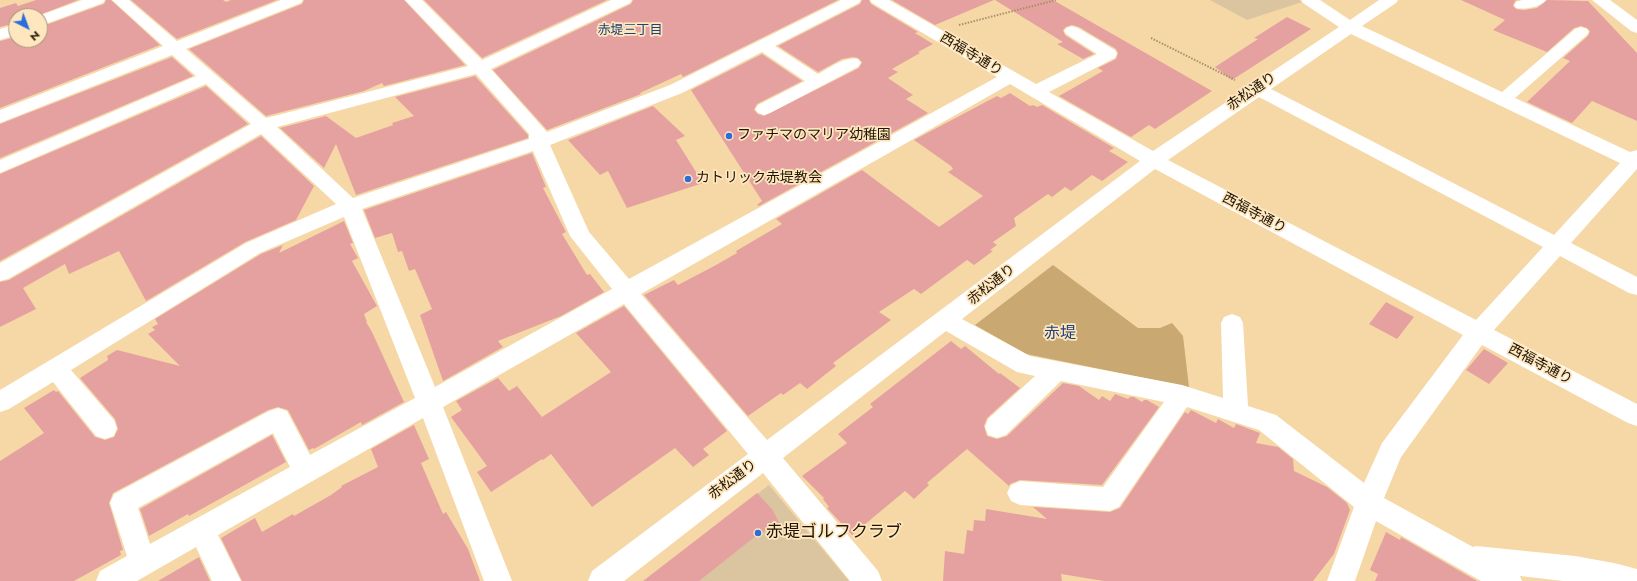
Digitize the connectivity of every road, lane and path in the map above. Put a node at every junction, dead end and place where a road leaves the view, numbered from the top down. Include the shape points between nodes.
1 (98, 0) edge
2 (120, 0) edge
3 (295, 0) edge
4 (413, 0) edge
5 (624, 0) edge
6 (853, 0) edge
7 (878, 0) edge
8 (1056, 0) edge
9 (1309, 0) edge
10 (1390, 0) edge
11 (1538, 0) edge
12 (1600, 0) edge
13 (1522, 5) dead end
14 (48, 17) edge
15 (958, 25) dead end
16 (1350, 27) junction
17 (1637, 28) edge
18 (1072, 31) dead end
19 (1581, 32) dead end
20 (1151, 38) dead end
21 (762, 45) junction
22 (175, 48) junction
23 (852, 63) dead end
24 (480, 68) junction
25 (208, 77) junction
26 (1009, 78) junction
27 (817, 81) junction
28 (1249, 86) junction
29 (1035, 92) junction
30 (1504, 99) junction
31 (764, 109) dead end
32 (0, 117) edge
33 (263, 125) junction
34 (540, 142) junction
35 (1154, 160) junction
36 (1636, 160) edge
37 (0, 167) edge
38 (350, 206) junction
39 (1557, 244) junction
40 (0, 273) edge
41 (1637, 287) edge
42 (627, 291) junction
43 (946, 320) junction
44 (1232, 323) dead end
45 (1478, 333) junction
46 (56, 369) junction
47 (1055, 372) junction
48 (1182, 396) junction
49 (0, 402) edge
50 (429, 403) junction
51 (1236, 411) junction
52 (1637, 416) edge
53 (997, 427) dead end
54 (105, 428) dead end
55 (764, 456) junction
56 (305, 471) junction
57 (1020, 493) dead end
58 (1369, 503) junction
59 (201, 529) junction
60 (1469, 559) junction
61 (143, 562) junction
62 (110, 581) edge
63 (226, 581) edge
64 (498, 581) edge
65 (602, 581) edge
66 (868, 581) edge
67 (1341, 581) edge
68 (1508, 581) edge
69 (1633, 581) edge

1 - 14 street
2 - 22 street
3 - 22 street
4 - 24 street
5 - 24 street
6 - 21 street
7 - 26 street, 西福寺通り
8 - 15 path
9 - 16 street
10 - 16 street, 赤松通り
11 - 13 street
12 - 17 street
16 - 28 street, 赤松通り
16 - 30 street
18 - 29 street via 1109,54
19 - 30 street
20 - 28 path
21 - 27 street
21 - 34 street via 676,89
22 - 25 street
22 - 32 street
23 - 27 street
24 - 33 street
24 - 34 street via 538,133
25 - 33 street
25 - 37 street
26 - 29 street, 西福寺通り
26 - 42 street
27 - 31 street
28 - 35 street, 赤松通り
28 - 39 street
29 - 35 street, 西福寺通り
30 - 36 street
33 - 38 street
33 - 40 street
34 - 38 street
34 - 42 street via 580,236
35 - 43 street, 赤松通り
35 - 45 street, 西福寺通り
36 - 39 street
38 - 46 street via 254,248
38 - 50 street
39 - 41 street
39 - 45 street
42 - 50 street
42 - 55 street
43 - 47 street via 1025,365
43 - 55 street, 赤松通り
44 - 51 street
45 - 52 street, 西福寺通り
45 - 58 street via 1391,451
46 - 49 street
46 - 54 street
47 - 48 street
47 - 53 street
48 - 51 street
48 - 57 street via 1110,498
50 - 56 street
50 - 64 street
51 - 58 street via 1267,422
55 - 65 street, 赤松通り
55 - 66 street
56 - 59 street
56 - 61 street via 278,418 123,503
58 - 60 street
58 - 67 street
59 - 61 street
59 - 63 street
60 - 68 street
60 - 69 street via 1552,566 1617,576
61 - 62 street

